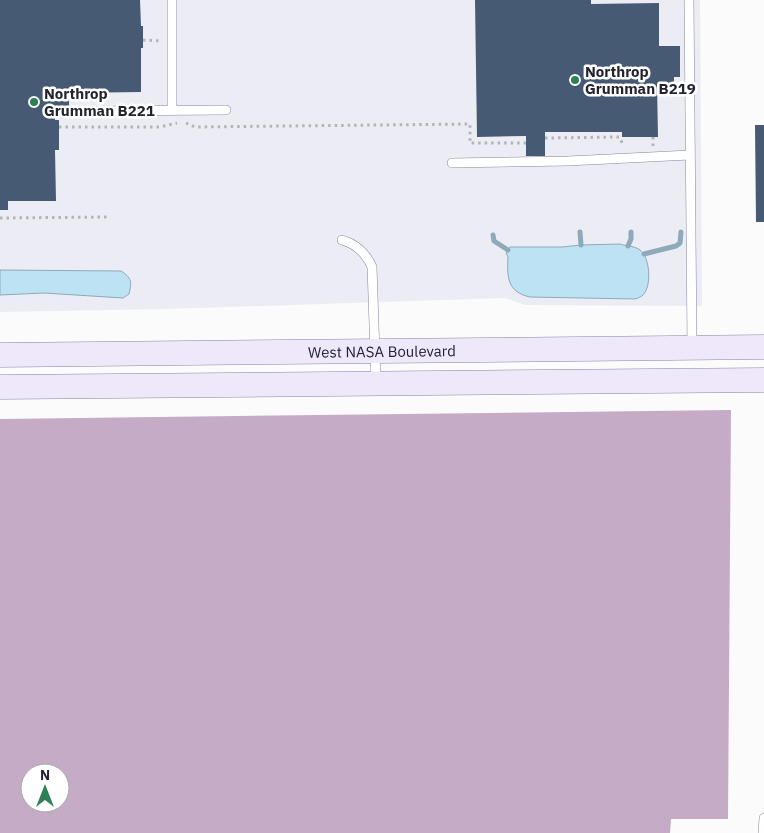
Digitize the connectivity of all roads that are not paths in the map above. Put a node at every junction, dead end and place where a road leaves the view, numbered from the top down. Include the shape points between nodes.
1 (172, 0) edge
2 (689, 0) edge
3 (172, 110) junction
4 (226, 110) dead end
5 (96, 111) dead end
6 (690, 156) junction
7 (452, 163) dead end
8 (342, 240) dead end
9 (764, 347) edge
10 (692, 348) junction
11 (376, 351) junction
12 (0, 355) edge
13 (764, 380) edge
14 (376, 384) junction
15 (0, 388) edge
16 (764, 818) edge
17 (763, 833) edge

1 - 3 lane
2 - 6 lane
3 - 4 lane
3 - 5 lane
6 - 7 lane
6 - 10 lane
8 - 11 lane via 361,250 372,267
9 - 10 main road, West NASA Boulevard
10 - 11 main road, West NASA Boulevard
11 - 12 main road, West NASA Boulevard
11 - 14 lane
13 - 14 main road
14 - 15 main road
16 - 17 lane

